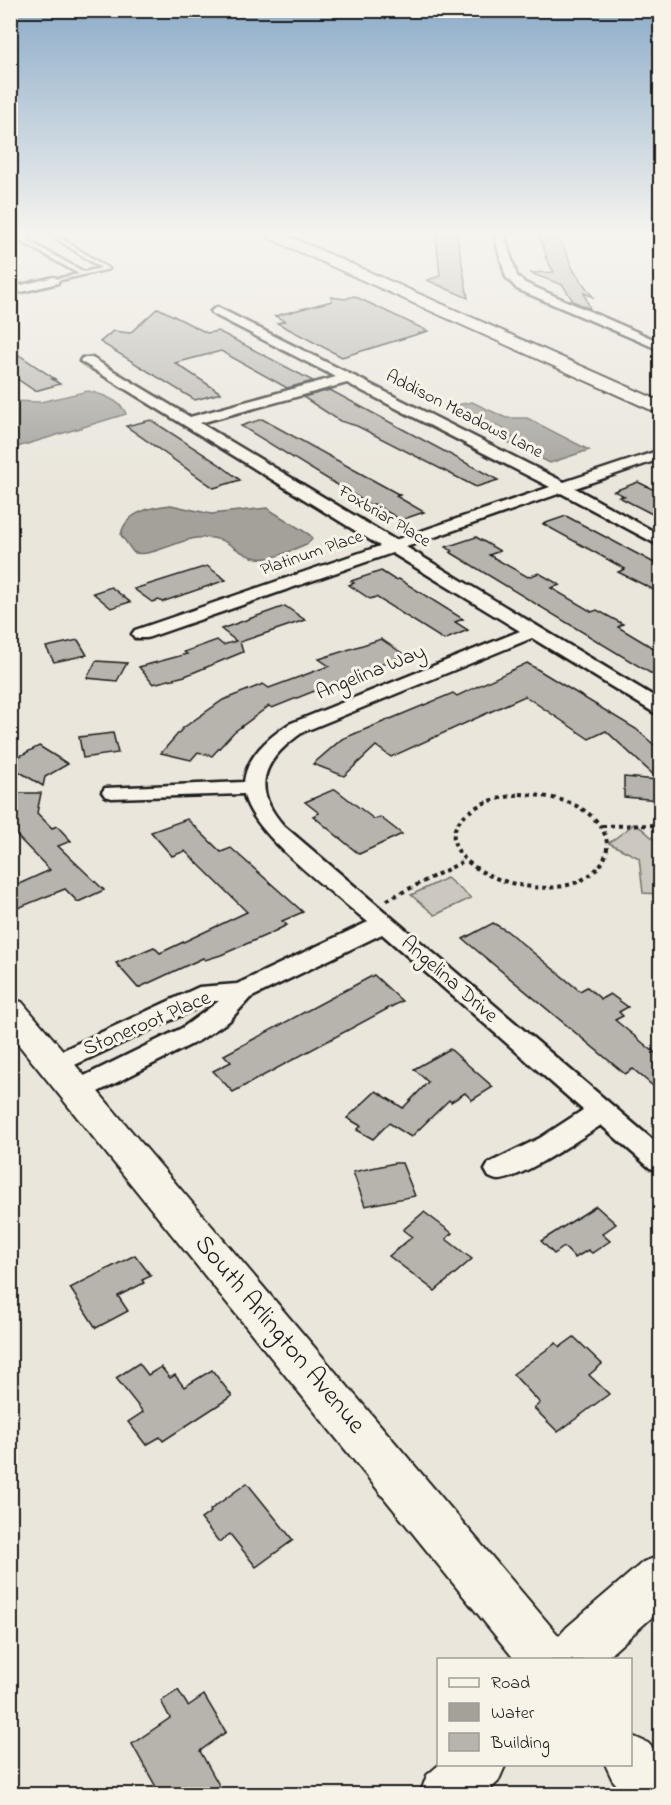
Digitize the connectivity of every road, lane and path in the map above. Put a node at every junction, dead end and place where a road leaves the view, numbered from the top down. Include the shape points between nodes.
1 (235, 319) edge
2 (462, 319) edge
3 (598, 319) edge
4 (660, 346) edge
5 (87, 361) dead end
6 (349, 378) junction
7 (660, 408) edge
8 (189, 422) junction
9 (660, 454) edge
10 (563, 488) junction
11 (660, 541) edge
12 (394, 546) junction
13 (534, 631) junction
14 (141, 634) dead end
15 (660, 708) edge
16 (253, 788) junction
17 (112, 792) dead end
18 (660, 825) edge
19 (602, 826) junction
20 (464, 861) junction
21 (376, 917) junction
22 (241, 992) junction
23 (10, 1010) edge
24 (66, 1078) junction
25 (602, 1111) junction
26 (660, 1161) edge
27 (499, 1170) dead end
28 (660, 1579) edge
29 (546, 1658) edge
30 (573, 1658) edge
31 (632, 1763) edge
32 (478, 1766) edge
33 (446, 1794) edge
34 (658, 1794) edge

1 - 6 street, Addison Meadows Lane
2 - 7 street
3 - 4 street
5 - 8 street, Foxbriar Place
6 - 8 street
6 - 10 street, Addison Meadows Lane
8 - 12 street, Foxbriar Place
9 - 10 street, Platinum Place
10 - 11 street, Addison Meadows Lane
10 - 12 street, Platinum Place
12 - 13 street, Foxbriar Place
12 - 14 street, Platinum Place
13 - 15 street, Foxbriar Place
13 - 16 street, Angelina Way via 296,728 261,758
16 - 17 street
16 - 21 street, Angelina Drive via 259,809 272,827
18 - 19 path
19 - 20 path via 609,841 607,856 596,871 579,881 555,887 503,884
19 - 20 path via 588,813 553,798 520,794 497,797 469,811 454,831 455,846
20 - 21 path
21 - 22 street, Stoneroot Place
21 - 25 street, Angelina Drive
22 - 24 street, Stoneroot Place via 220,1015 191,1034
22 - 24 street, Stoneroot Place via 208,993
23 - 24 street, South Arlington Avenue
24 - 29 street, South Arlington Avenue
25 - 26 street, Angelina Drive
25 - 27 street via 549,1145
28 - 30 street
31 - 34 street
32 - 33 street

